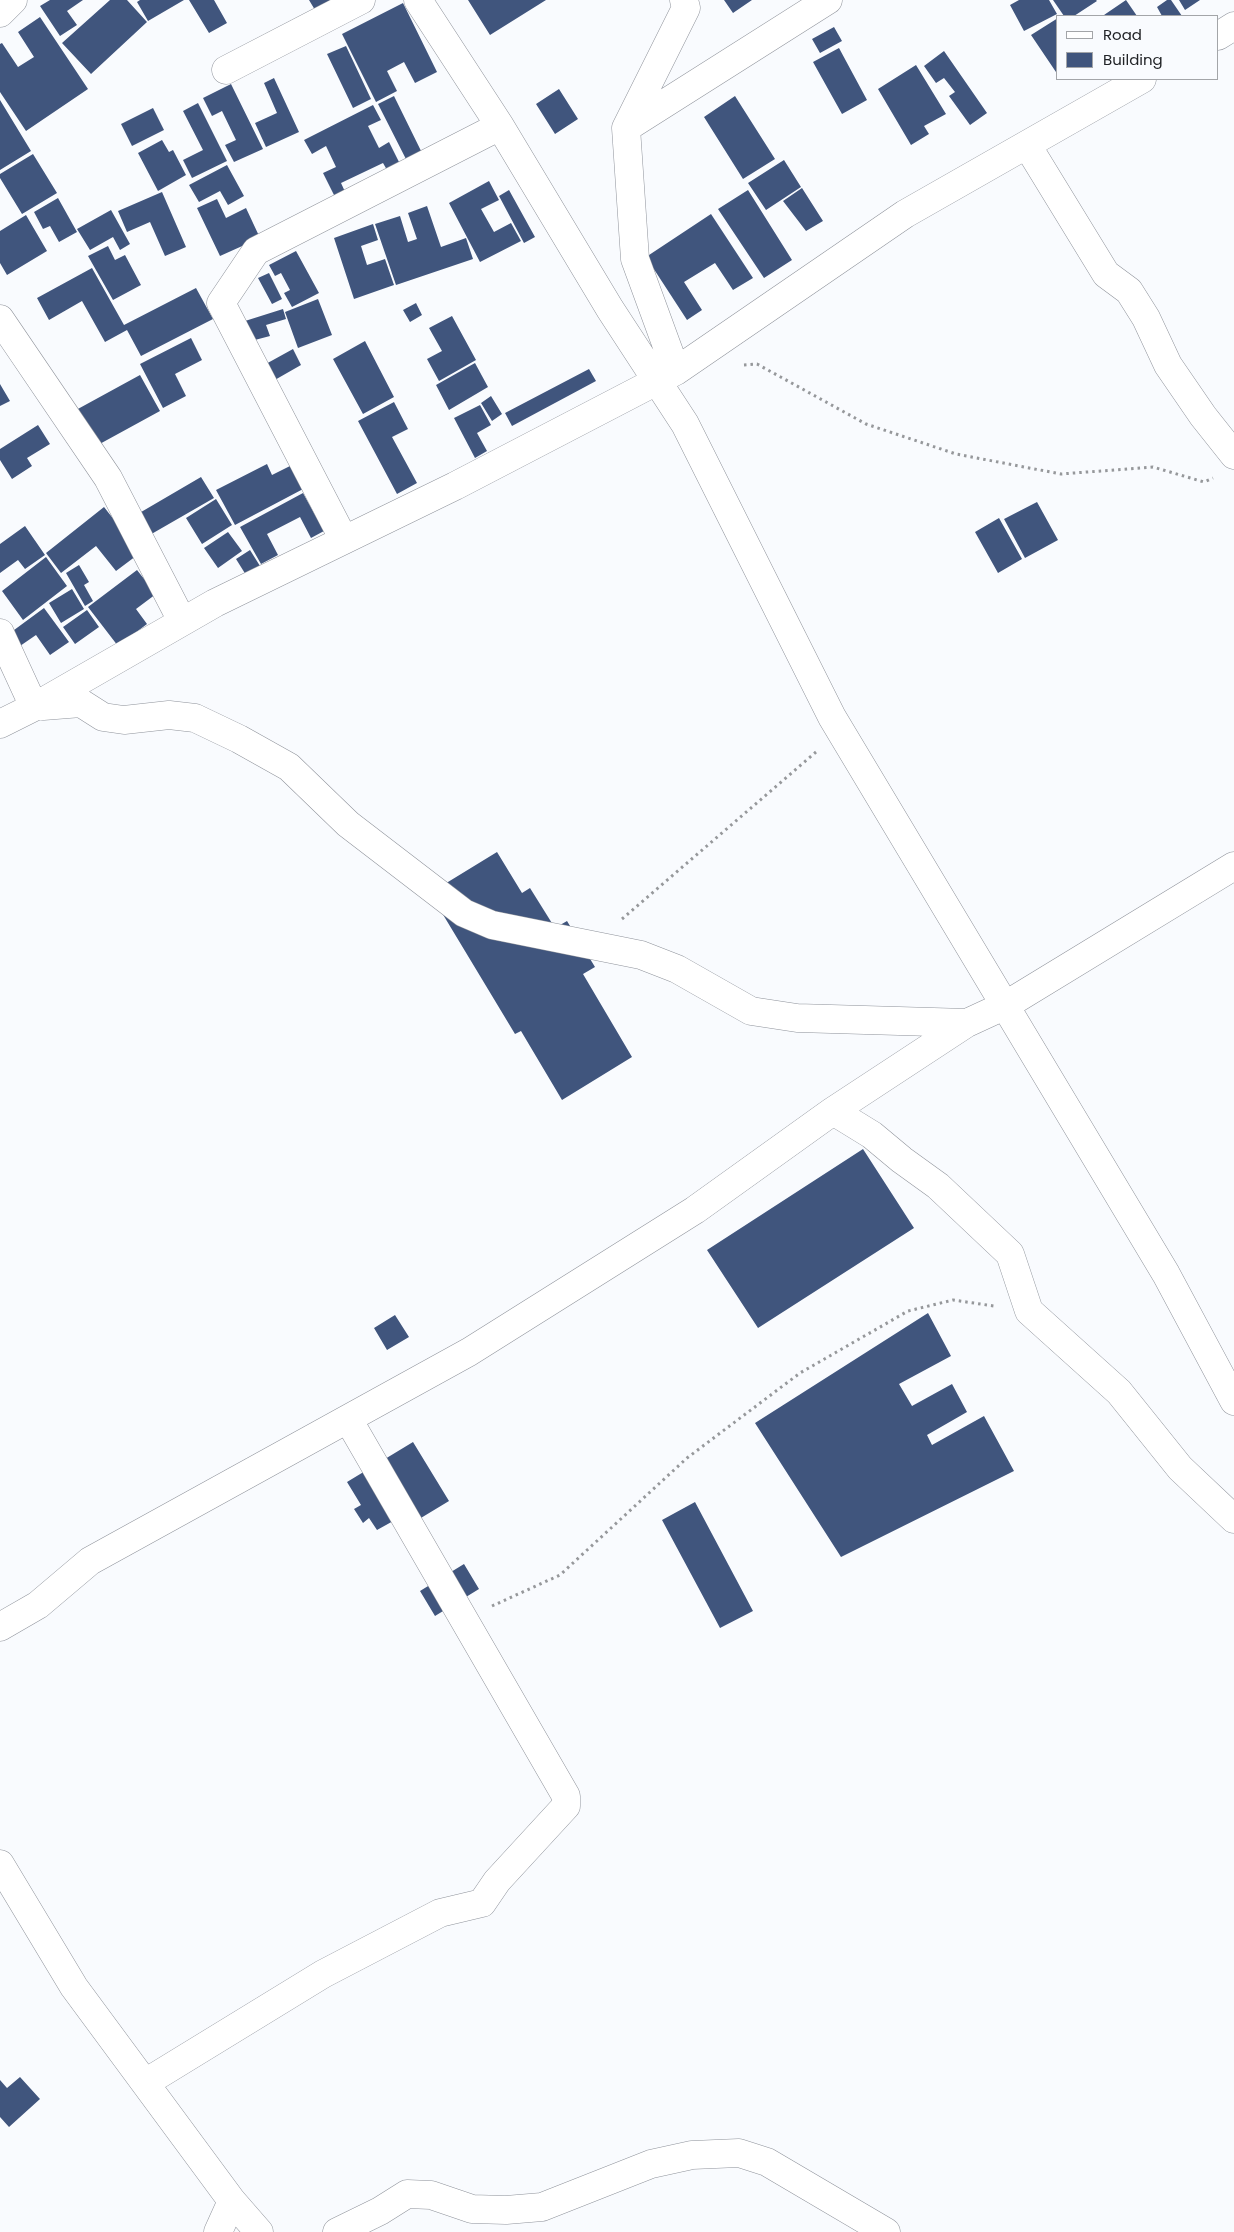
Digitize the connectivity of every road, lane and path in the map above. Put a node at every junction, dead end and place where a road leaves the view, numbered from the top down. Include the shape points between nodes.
1 (12, 0) edge
2 (361, 0) edge
3 (418, 0) edge
4 (684, 0) edge
5 (828, 0) edge
6 (0, 13) edge
7 (1234, 26) edge
8 (1219, 35) edge
9 (226, 70) dead end
10 (1140, 80) edge
11 (500, 126) junction
12 (626, 128) junction
13 (1027, 145) junction
14 (0, 319) edge
15 (739, 365) dead end
16 (666, 375) junction
17 (1227, 465) edge
18 (344, 540) junction
19 (182, 621) junction
20 (0, 633) edge
21 (34, 707) junction
22 (0, 724) edge
23 (840, 729) junction
24 (1234, 866) edge
25 (591, 946) junction
26 (1006, 1005) junction
27 (967, 1022) junction
28 (833, 1110) junction
29 (1028, 1311) junction
30 (1234, 1401) edge
31 (348, 1418) junction
32 (1234, 1519) edge
33 (464, 1619) junction
34 (0, 1627) edge
35 (0, 1864) edge
36 (145, 2083) junction
37 (232, 2201) junction
38 (218, 2232) edge
39 (259, 2232) edge
40 (337, 2232) edge
41 (886, 2232) edge

1 - 6 street
2 - 9 street
3 - 11 street
4 - 12 street via 686,8
5 - 12 street
7 - 8 street
10 - 13 street
11 - 16 street via 610,310
11 - 18 street via 256,251 221,303
12 - 16 street via 635,259
13 - 16 street via 905,214
13 - 17 street via 1106,274 1129,291 1146,318 1168,365 1203,416
14 - 19 street via 108,478
15 - 17 path via 757,364 866,424 956,454 1061,474 1153,467 1204,482
16 - 18 street via 455,486
16 - 23 street via 685,424
18 - 19 street
19 - 21 street
20 - 21 street
21 - 22 street
21 - 25 street via 81,703 104,717 124,720 169,715 195,718 289,768 348,824 464,913 492,925
23 - 25 path
23 - 26 street
24 - 26 street
25 - 27 street via 641,955 677,969 751,1011 797,1018
26 - 27 street
26 - 30 street via 1166,1274
27 - 28 street
28 - 29 street via 872,1135 938,1186 1010,1254
28 - 31 street via 687,1215 469,1352
29 - 32 street via 1119,1392 1180,1468
29 - 33 path via 953,1300 908,1311 800,1374 687,1458 560,1575
31 - 33 street
31 - 34 street via 90,1561 38,1605
33 - 36 street via 566,1796 566,1806 482,1902 440,1913 323,1974
35 - 36 street via 74,1987
36 - 37 street
37 - 38 street
37 - 39 street
40 - 41 street via 408,2194 431,2195 472,2209 542,2207 651,2164 692,2155 739,2153 767,2162

